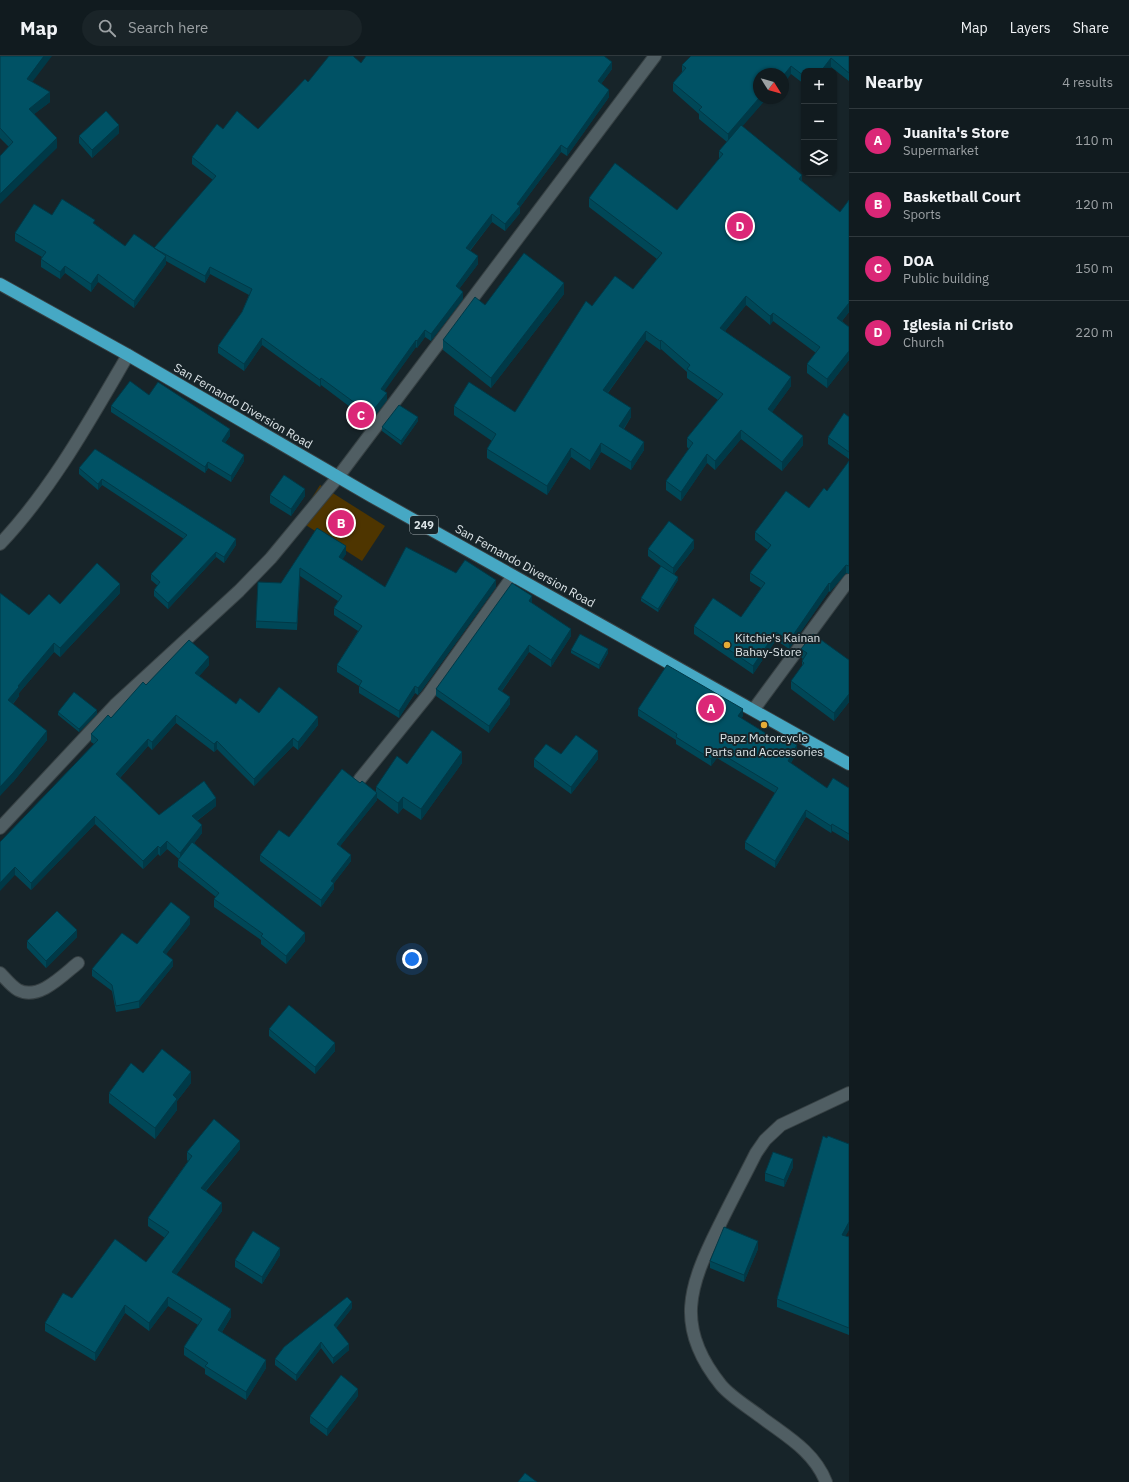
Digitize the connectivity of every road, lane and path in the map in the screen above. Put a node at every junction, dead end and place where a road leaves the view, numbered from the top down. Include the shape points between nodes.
1 (655, 56) edge
2 (0, 284) edge
3 (128, 355) junction
4 (338, 477) junction
5 (0, 544) edge
6 (513, 576) junction
7 (849, 580) edge
8 (754, 709) junction
9 (849, 764) edge
10 (360, 779) dead end
11 (0, 828) edge
12 (78, 963) dead end
13 (0, 973) edge
14 (849, 1093) edge
15 (826, 1482) edge

1 - 4 street
2 - 3 highway, San Fernando Diversion Road / 249
3 - 4 highway, San Fernando Diversion Road / 249
3 - 5 street via 86,427 46,486
4 - 6 highway, San Fernando Diversion Road / 249
4 - 11 street via 271,558 239,591 115,705
6 - 8 highway, San Fernando Diversion Road / 249
6 - 10 street via 428,695
7 - 8 street
8 - 9 highway, San Fernando Diversion Road / 249
12 - 13 street via 45,988 31,993 18,990
14 - 15 street via 781,1125 765,1140 700,1265 691,1297 692,1327 702,1358 722,1386 808,1453 820,1468

